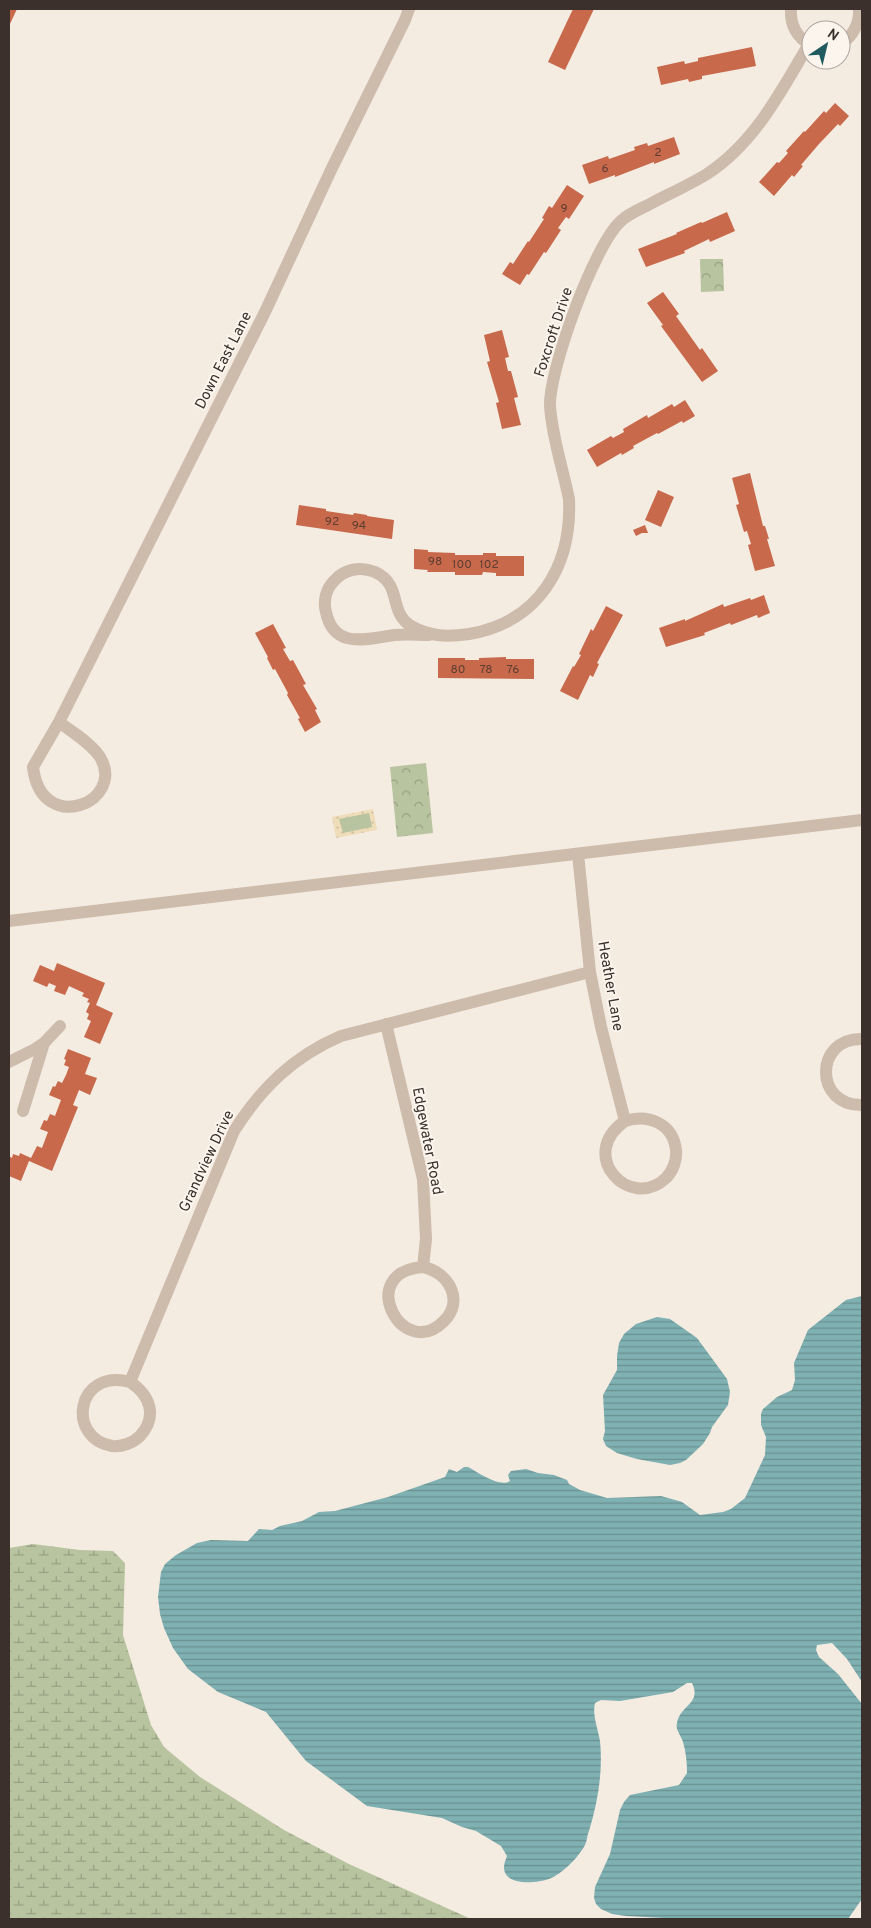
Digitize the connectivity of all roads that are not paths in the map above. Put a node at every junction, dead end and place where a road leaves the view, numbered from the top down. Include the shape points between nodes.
1 (409, 9) edge
2 (791, 9) edge
3 (859, 9) edge
4 (851, 35) edge
5 (801, 38) edge
6 (801, 59) edge
7 (429, 635) junction
8 (59, 722) junction
9 (862, 820) edge
10 (578, 854) junction
11 (9, 921) edge
12 (590, 972) junction
13 (386, 1024) junction
14 (60, 1026) dead end
15 (862, 1039) edge
16 (44, 1042) junction
17 (9, 1062) edge
18 (862, 1105) edge
19 (23, 1111) dead end
20 (625, 1121) junction
21 (423, 1267) junction
22 (130, 1382) junction

1 - 8 street, Down East Lane via 264,312
2 - 5 street, Foxcroft Drive via 794,28
3 - 4 street
6 - 7 street, Foxcroft Drive via 769,111 736,152 706,175 622,220 608,237 561,350 551,390 553,428 570,509 564,551 541,595 529,607 502,623 478,632
7 - 7 street, Foxcroft Drive via 401,619 393,589 376,573 359,569 348,571 333,582 327,592 326,615 335,630 345,637 367,641 393,635
8 - 8 street, Down East Lane via 33,767 34,776 42,794 50,800 64,806 80,806 92,800 100,789 103,765 94,750
9 - 10 street
10 - 11 street
10 - 12 street, Heather Lane
12 - 13 street, Grandview Drive
12 - 20 street, Heather Lane
13 - 21 street, Edgewater Road via 422,1179 426,1239
13 - 22 street, Grandview Drive via 341,1036 310,1051 281,1072 255,1099 234,1131
14 - 16 street
15 - 18 street via 844,1042 829,1056 826,1066 829,1087 835,1095 843,1102
16 - 17 street
16 - 19 street
20 - 20 street via 609,1137 606,1154 610,1171 617,1180 633,1187 650,1187 661,1182 670,1174 676,1158 674,1140 659,1122 636,1117
21 - 21 street via 413,1267 399,1275 390,1287 388,1297 389,1307 400,1324 419,1331 429,1330 446,1320 453,1301 452,1291 441,1274
22 - 22 street via 109,1380 95,1387 86,1399 84,1420 91,1434 104,1444 126,1445 145,1431 149,1420 148,1403 140,1388

